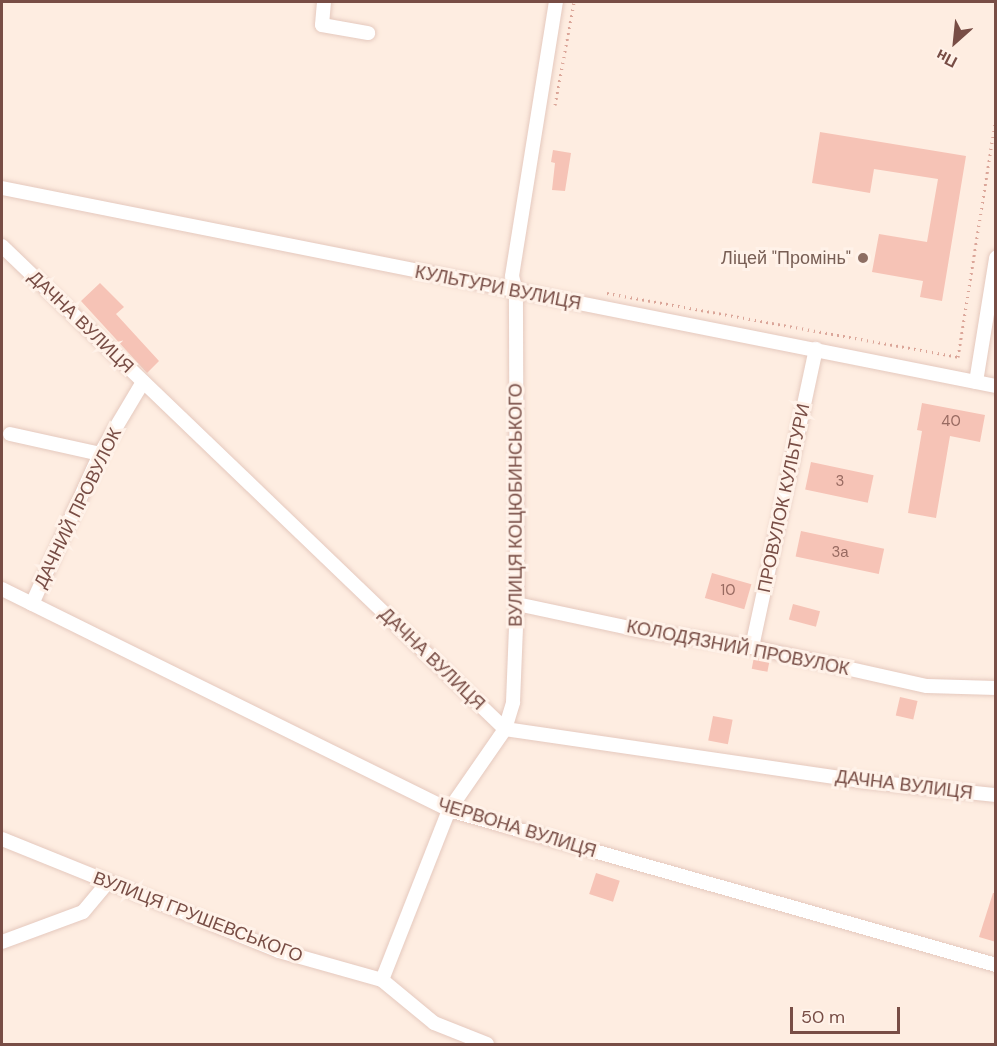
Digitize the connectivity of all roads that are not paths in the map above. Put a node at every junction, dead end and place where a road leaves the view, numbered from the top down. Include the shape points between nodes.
1 (324, 2) edge
2 (556, 2) edge
3 (368, 33) dead end
4 (2, 188) edge
5 (2, 246) edge
6 (996, 258) edge
7 (516, 292) junction
8 (816, 349) junction
9 (143, 382) junction
10 (976, 382) junction
11 (996, 386) edge
12 (10, 434) dead end
13 (100, 454) junction
14 (2, 589) edge
15 (32, 604) junction
16 (517, 604) junction
17 (752, 647) junction
18 (996, 688) edge
19 (506, 729) junction
20 (996, 795) edge
21 (449, 810) junction
22 (2, 839) edge
23 (108, 882) junction
24 (2, 942) edge
25 (996, 965) edge
26 (382, 980) junction
27 (487, 1044) edge

1 - 3 street via 322,25
2 - 7 street, ВУЛИЦЯ КОЦЮБИНСЬКОГО via 515,254 512,276
4 - 7 street, КУЛЬТУРИ ВУЛИЦЯ
5 - 9 street, ДАЧНА ВУЛИЦЯ
6 - 10 street
7 - 8 street, КУЛЬТУРИ ВУЛИЦЯ
7 - 16 street, ВУЛИЦЯ КОЦЮБИНСЬКОГО
8 - 10 street, КУЛЬТУРИ ВУЛИЦЯ
8 - 17 street, ПРОВУЛОК КУЛЬТУРИ
9 - 13 street, ДАЧНИЙ ПРОВУЛОК
9 - 19 street, ДАЧНА ВУЛИЦЯ
10 - 11 street, КУЛЬТУРИ ВУЛИЦЯ
12 - 13 street
13 - 15 street, ДАЧНИЙ ПРОВУЛОК
14 - 15 street, ЧЕРВОНА ВУЛИЦЯ
15 - 21 street, ЧЕРВОНА ВУЛИЦЯ
16 - 17 street, КОЛОДЯЗНИЙ ПРОВУЛОК via 644,631
16 - 19 street, ВУЛИЦЯ КОЦЮБИНСЬКОГО via 513,702
17 - 18 street, КОЛОДЯЗНИЙ ПРОВУЛОК via 927,686
19 - 20 street, ДАЧНА ВУЛИЦЯ via 862,781
19 - 21 street, ВУЛИЦЯ КОЦЮБИНСЬКОГО
21 - 25 street, ЧЕРВОНА ВУЛИЦЯ
21 - 26 street, ВУЛИЦЯ КОЦЮБИНСЬКОГО
22 - 23 street, ВУЛИЦЯ ГРУШЕВСЬКОГО
23 - 24 street via 83,912
23 - 26 street, ВУЛИЦЯ ГРУШЕВСЬКОГО via 279,951
26 - 27 street, ВУЛИЦЯ ГРУШЕВСЬКОГО via 434,1023

